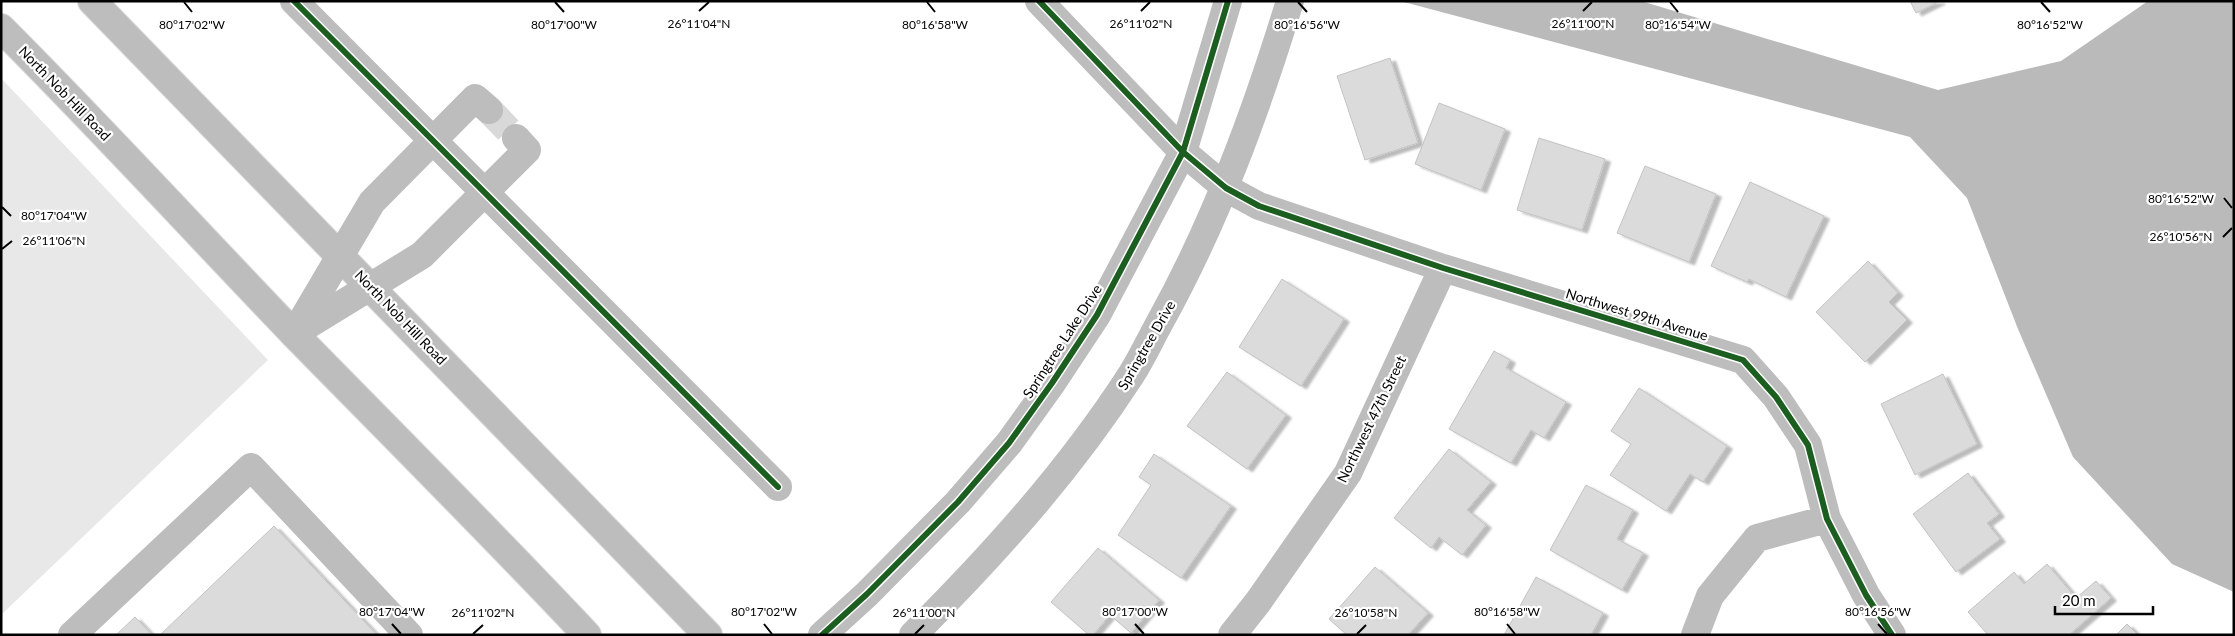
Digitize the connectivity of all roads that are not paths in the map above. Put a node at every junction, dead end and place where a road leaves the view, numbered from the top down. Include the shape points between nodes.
1 (92, 1) edge
2 (294, 1) edge
3 (1038, 1) edge
4 (1228, 1) edge
5 (1290, 2) edge
6 (1, 28) edge
7 (489, 110) tunnel mouth
8 (516, 138) tunnel mouth
9 (432, 140) junction
10 (1183, 152) junction
11 (1226, 188) junction
12 (484, 191) junction
13 (340, 256) junction
14 (1443, 268) junction
15 (371, 286) junction
16 (294, 334) junction
17 (778, 487) dead end
18 (1827, 519) junction
19 (72, 635) edge
20 (409, 635) edge
21 (587, 635) edge
22 (708, 635) edge
23 (822, 635) edge
24 (912, 635) edge
25 (1232, 635) edge
26 (1695, 635) edge
27 (1892, 635) edge

1 - 13 street, North Nob Hill Road
2 - 9 street
3 - 10 street, Northwest 99th Avenue
4 - 10 street, Springtree Lake Drive
5 - 11 street, Springtree Drive
6 - 16 street, North Nob Hill Road
7 - 9 street via 475,98
8 - 12 street via 527,150
9 - 12 street
9 - 13 street via 372,202
10 - 11 street, Northwest 99th Avenue
10 - 23 street, Springtree Lake Drive via 1097,315 1009,443 958,502
11 - 14 street, Northwest 99th Avenue via 1259,206
11 - 24 street, Springtree Drive via 1188,272 1132,374 1099,422 1030,511
12 - 15 street via 422,255
12 - 17 street
13 - 15 street, North Nob Hill Road
13 - 16 street
14 - 18 street, Northwest 99th Avenue via 1743,360 1776,397 1808,445
14 - 25 street, Northwest 47th Street via 1348,473
15 - 16 street
15 - 22 street, North Nob Hill Road
16 - 21 street, North Nob Hill Road via 482,523
18 - 26 street via 1756,538 1710,596
18 - 27 street, Northwest 99th Avenue via 1866,595
19 - 20 street via 251,467

